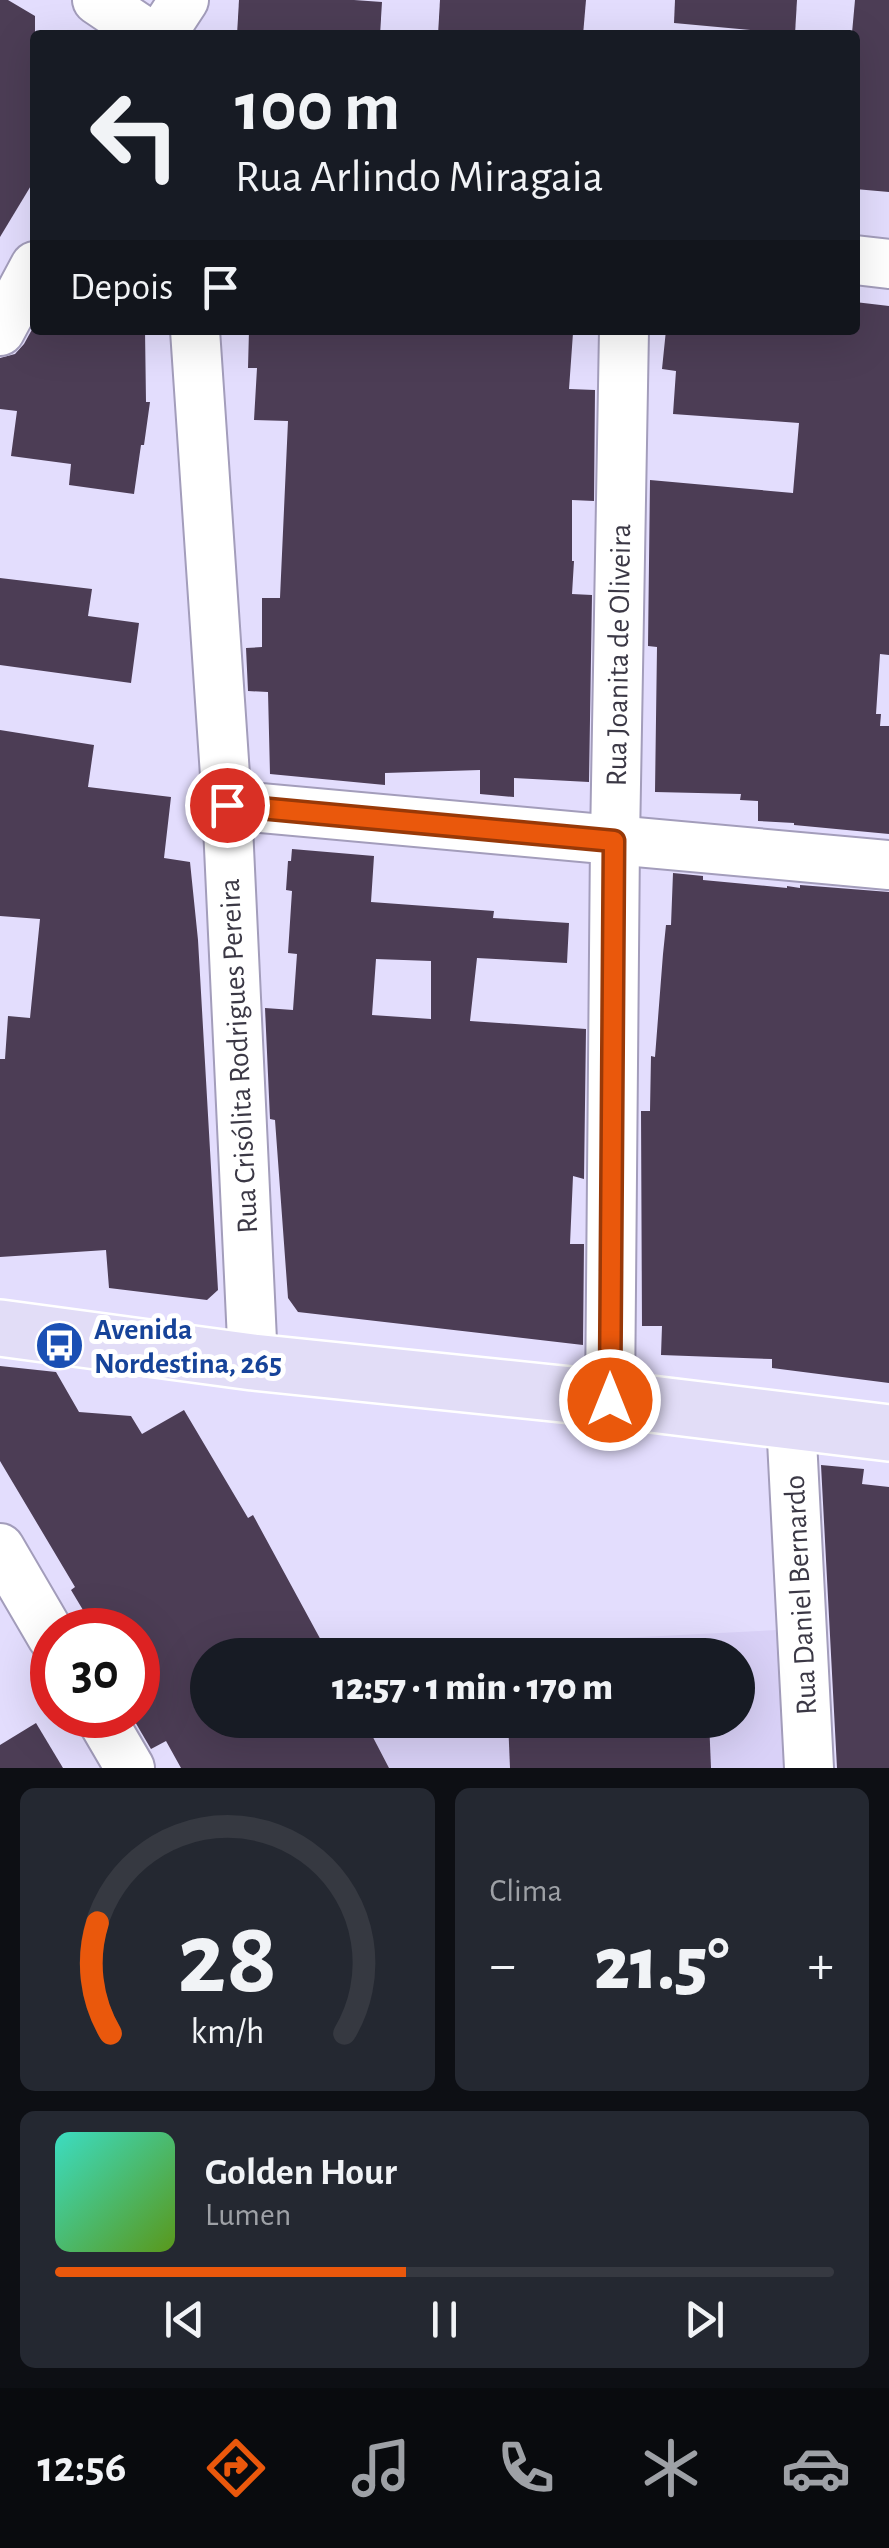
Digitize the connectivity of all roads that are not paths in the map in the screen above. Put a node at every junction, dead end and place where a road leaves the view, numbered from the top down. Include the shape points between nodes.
1 (97, 0) edge
2 (144, 0) edge
3 (184, 0) edge
4 (147, 30) edge
5 (153, 30) edge
6 (159, 30) edge
7 (860, 261) edge
8 (889, 264) edge
9 (30, 275) edge
10 (0, 331) edge
11 (195, 335) edge
12 (624, 335) edge
13 (227, 805) junction
14 (614, 841) junction
15 (889, 865) edge
16 (0, 1328) edge
17 (252, 1362) junction
18 (610, 1400) junction
19 (791, 1421) junction
20 (889, 1432) edge
21 (0, 1548) edge
22 (35, 1608) edge
23 (112, 1738) edge
24 (130, 1768) edge
25 (809, 1768) edge

1 - 4 street
2 - 5 street
3 - 6 street
7 - 8 street
9 - 10 street
11 - 13 street, Rua Crisólita Rodrigues Pereira
12 - 14 street, Rua Joanita de Oliveira
13 - 14 street
13 - 17 street, Rua Crisólita Rodrigues Pereira
14 - 15 street
14 - 18 street, Rua Joanita de Oliveira
16 - 17 main road
17 - 18 main road
18 - 19 main road
19 - 20 main road
19 - 25 street, Rua Daniel Bernardo
21 - 22 street
23 - 24 street

